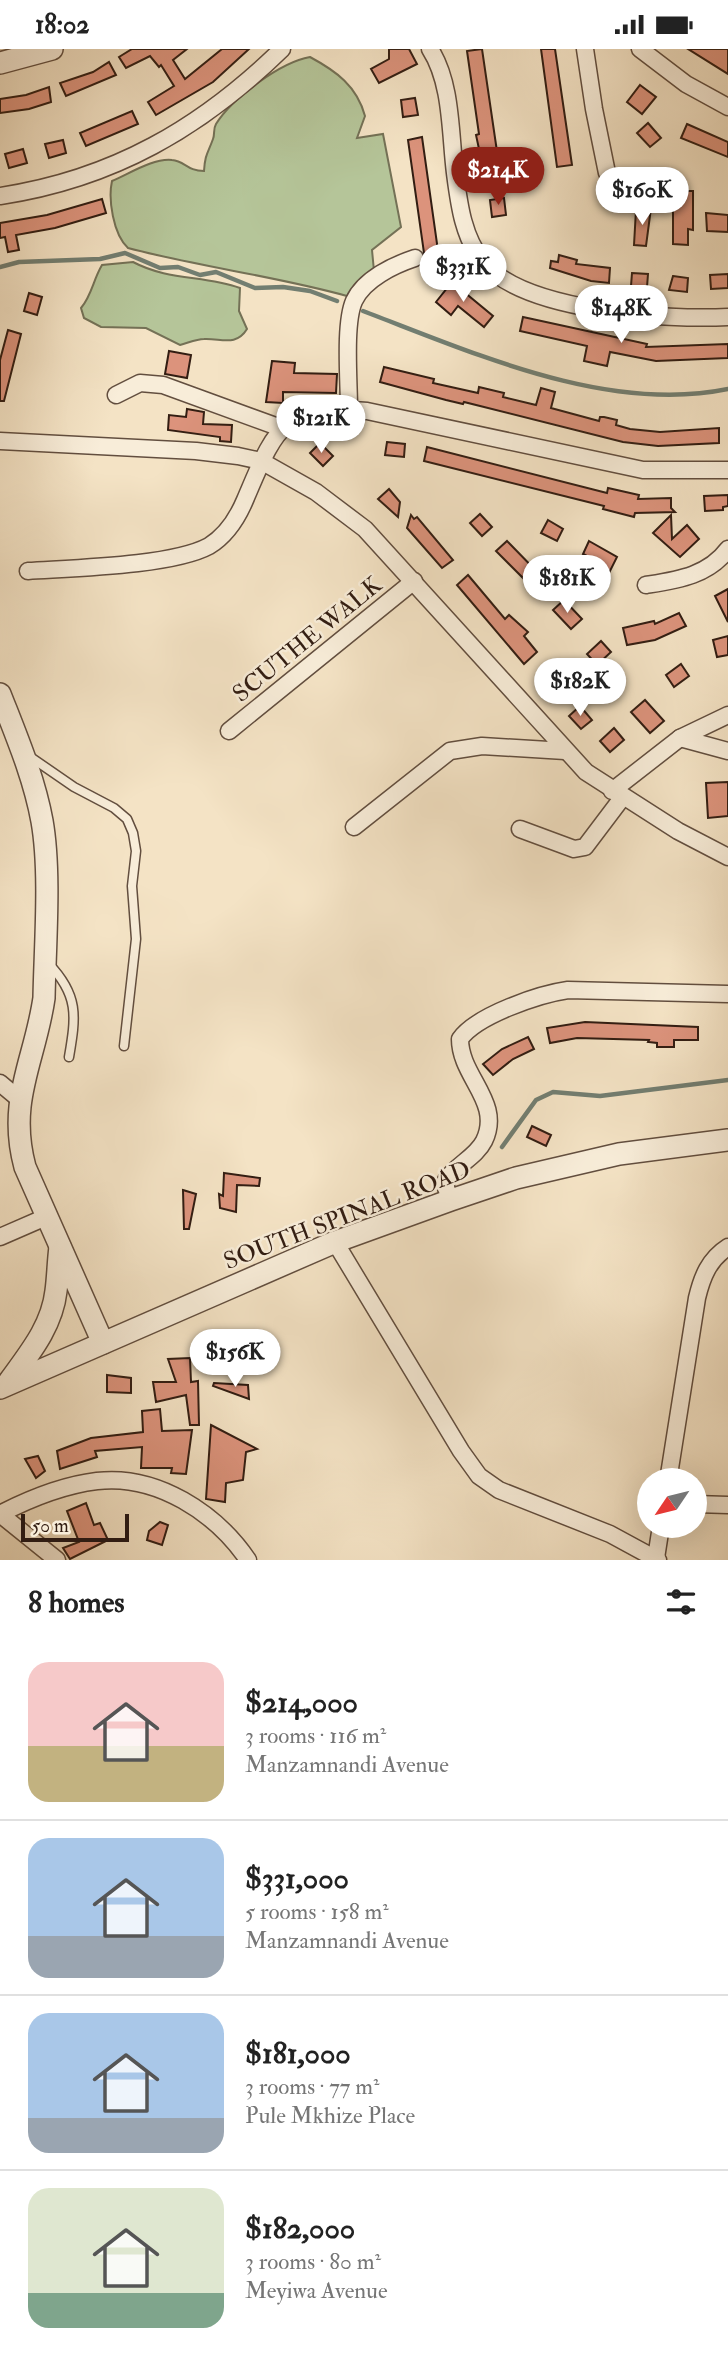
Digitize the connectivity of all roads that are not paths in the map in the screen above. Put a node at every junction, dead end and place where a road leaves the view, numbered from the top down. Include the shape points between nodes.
1 (52, 49) edge
2 (282, 49) edge
3 (429, 49) edge
4 (585, 49) edge
5 (640, 49) edge
6 (0, 63) edge
7 (728, 107) edge
8 (607, 173) dead end
9 (0, 196) edge
10 (415, 258) dead end
11 (728, 317) edge
12 (116, 395) dead end
13 (349, 409) junction
14 (281, 428) junction
15 (0, 441) edge
16 (261, 461) junction
17 (728, 470) edge
18 (728, 549) edge
19 (28, 571) dead end
20 (414, 581) junction
21 (646, 585) dead end
22 (0, 694) edge
23 (728, 715) edge
24 (229, 731) dead end
25 (680, 738) junction
26 (565, 751) junction
27 (728, 751) edge
28 (23, 752) junction
29 (617, 794) junction
30 (354, 827) dead end
31 (520, 829) dead end
32 (728, 857) edge
33 (45, 960) junction
34 (728, 994) edge
35 (124, 1046) dead end
36 (69, 1056) dead end
37 (0, 1083) edge
38 (19, 1099) junction
39 (728, 1140) edge
40 (451, 1200) junction
41 (46, 1217) junction
42 (0, 1237) edge
43 (335, 1242) junction
44 (60, 1245) junction
45 (728, 1247) edge
46 (103, 1343) junction
47 (3, 1386) edge
48 (670, 1468) edge
49 (707, 1504) edge
50 (728, 1505) edge
51 (660, 1538) edge
52 (657, 1559) edge
53 (57, 1560) edge
54 (248, 1560) edge

1 - 6 street
2 - 9 street via 221,103 156,146 86,174
3 - 11 street via 443,81 463,219 475,249 494,272 526,290 607,310 660,317
4 - 8 street
5 - 7 street
10 - 13 street via 362,289 351,311
12 - 14 street via 140,383 163,386
13 - 14 street via 310,412
13 - 17 street via 643,470
14 - 16 street
15 - 16 street via 196,451
16 - 19 street via 238,517 210,545 167,558
16 - 20 street via 339,508
18 - 21 street via 705,570
20 - 24 street, SCUTHE WALK
20 - 26 street
22 - 28 street
23 - 25 street
25 - 27 street
25 - 29 street
26 - 29 street
26 - 30 street via 482,745 450,751
28 - 33 street via 45,849
28 - 35 lane via 127,819 136,852 132,887 136,939
29 - 31 street via 585,848 574,849
29 - 32 street
33 - 36 lane via 61,978 74,1005
33 - 38 street via 41,1021
34 - 40 street via 568,990 543,995 471,1027 460,1039 462,1059 484,1097 490,1121 483,1143 446,1180
37 - 38 street
38 - 41 street via 19,1145
39 - 40 street, SOUTH SPINAL ROAD via 619,1154 516,1178
40 - 43 street, SOUTH SPINAL ROAD
41 - 42 street
41 - 44 street
43 - 46 street, SOUTH SPINAL ROAD
43 - 52 street via 479,1476 499,1490 610,1534
44 - 46 street
44 - 47 street via 57,1292 47,1324
45 - 48 street via 711,1262 696,1298
46 - 47 street, SOUTH SPINAL ROAD
49 - 50 street
51 - 52 street
53 - 54 street via 0,1514 66,1488 124,1481 158,1489 193,1505 225,1530

